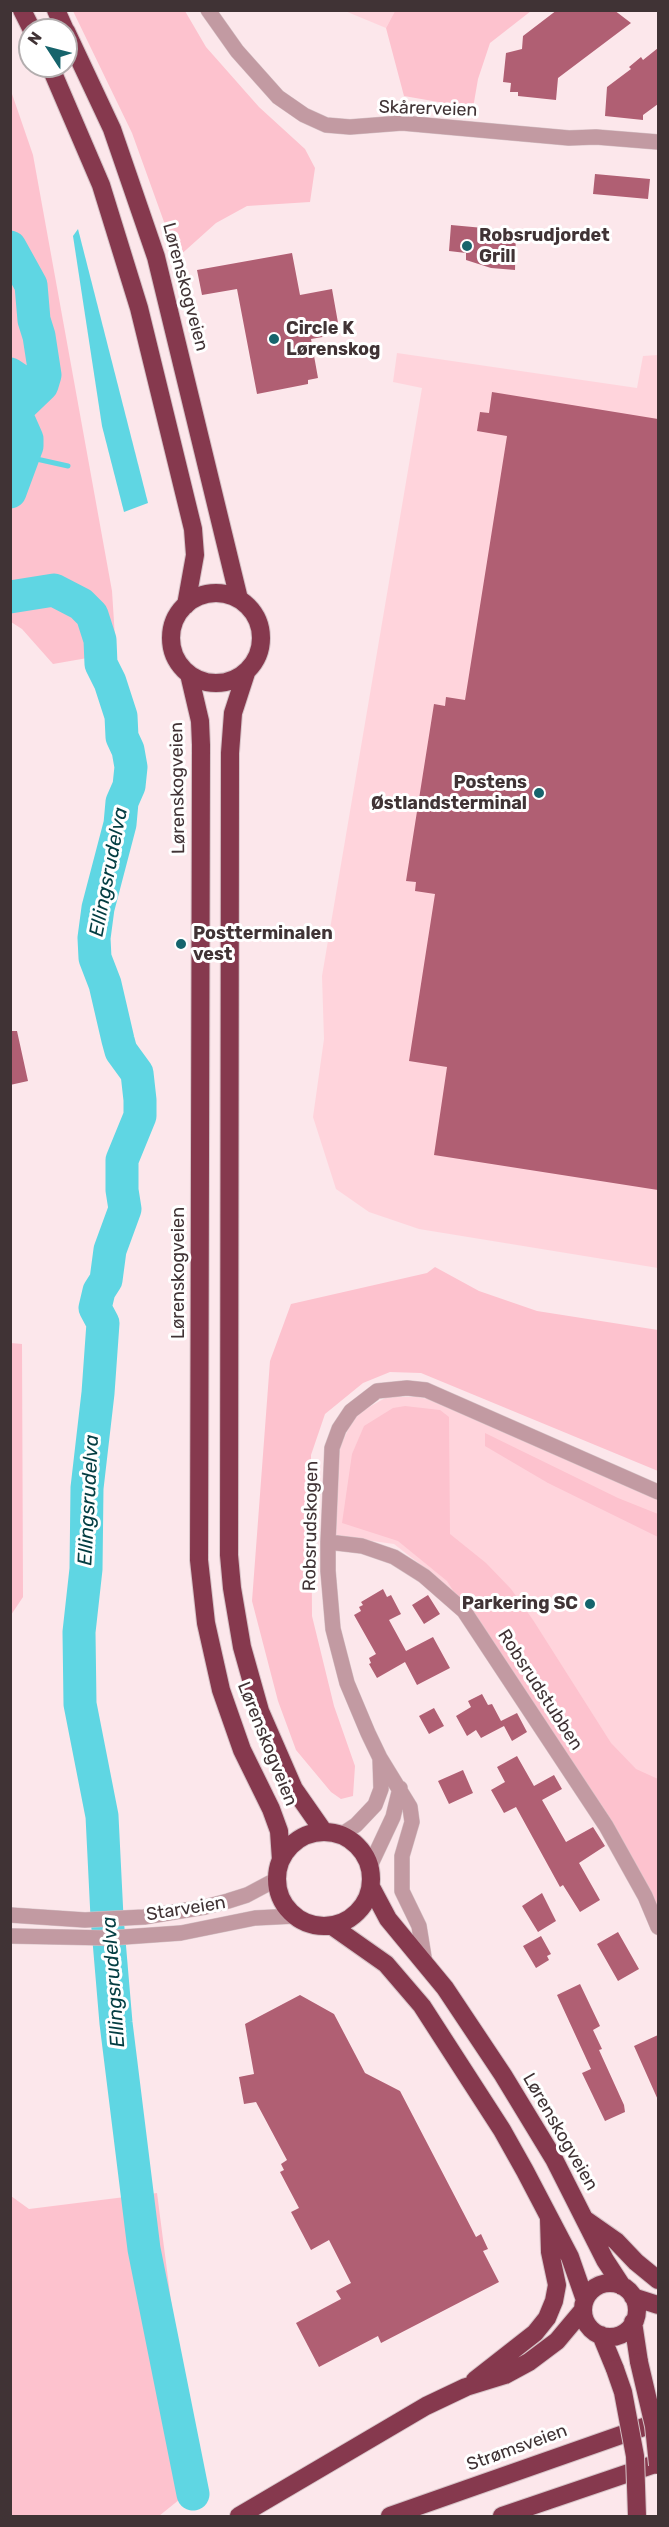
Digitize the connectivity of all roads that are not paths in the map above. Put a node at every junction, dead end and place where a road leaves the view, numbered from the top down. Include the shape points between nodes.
1 (208, 10) edge
2 (78, 57) edge
3 (55, 78) edge
4 (658, 142) edge
5 (239, 599) junction
6 (186, 605) junction
7 (246, 673) junction
8 (189, 674) junction
9 (658, 1492) edge
10 (328, 1542) junction
11 (380, 1758) junction
12 (400, 1788) junction
13 (333, 1833) junction
14 (281, 1860) junction
15 (370, 1866) junction
16 (277, 1879) junction
17 (371, 1887) junction
18 (11, 1915) edge
19 (295, 1916) junction
20 (332, 1926) junction
21 (658, 1927) edge
22 (11, 1935) edge
23 (425, 1963) junction
24 (548, 2213) junction
25 (585, 2220) junction
26 (658, 2280) edge
27 (628, 2291) junction
28 (584, 2305) junction
29 (658, 2305) edge
30 (633, 2322) junction
31 (601, 2335) junction
32 (466, 2387) junction
33 (658, 2422) edge
34 (658, 2464) edge
35 (239, 2517) edge
36 (390, 2517) edge
37 (502, 2517) edge
38 (637, 2517) edge

1 - 4 street, Skårerveien via 272,91 291,107 326,124 350,127 402,123
2 - 5 highway, Lørenskogveien via 112,129 156,257
3 - 6 highway via 101,185 139,308 193,529 195,555
5 - 6 highway via 229,594 206,594
5 - 7 highway via 251,609 261,632 258,657
6 - 8 highway via 178,614 171,635 175,657
7 - 8 highway via 212,683
7 - 13 highway, Lørenskogveien via 233,713 230,753 232,1588 242,1647 260,1711 294,1790
8 - 14 highway, Lørenskogveien via 200,721 201,745 199,1560 206,1623 221,1690 242,1750 279,1831
9 - 10 street, Robsrudskogen via 426,1390 377,1392 351,1411 332,1448
10 - 11 street, Robsrudskogen via 330,1602 340,1661
10 - 21 street, Robsrudstubben via 362,1546 394,1557 424,1576 464,1611 606,1826
11 - 12 street, Robsrudskogen
11 - 13 street, Robsrudskogen via 381,1789 375,1805 356,1825
12 - 15 street via 393,1817
12 - 23 street, Robsrudskogen via 410,1807 412,1822 402,1856 402,1891 419,1926
13 - 14 highway via 298,1839
13 - 15 highway via 359,1847
14 - 16 highway
15 - 17 highway
16 - 18 street, Starveien via 247,1895 144,1917 85,1920
16 - 19 highway via 282,1900
17 - 20 highway via 358,1913
17 - 23 highway, Lørenskogveien via 388,1919
19 - 20 highway via 312,1925
19 - 22 street, Starveien via 255,1918 181,1933 110,1938
20 - 24 highway via 386,1964 422,2006 502,2130
23 - 25 highway, Lørenskogveien via 509,2085
24 - 28 highway via 570,2257
24 - 32 highway via 556,2285 547,2318 535,2334
25 - 26 highway via 616,2241
25 - 27 highway, Lørenskogveien via 604,2260
27 - 28 highway via 615,2283 600,2285
27 - 29 highway
27 - 30 highway via 636,2309
28 - 31 highway via 588,2325
28 - 32 highway via 545,2352 505,2375
30 - 31 highway via 620,2335
30 - 34 highway, bridge
31 - 38 highway, bridge via 623,2392 635,2456
32 - 35 highway via 379,2433
33 - 36 highway, Strømsveien
34 - 37 highway

